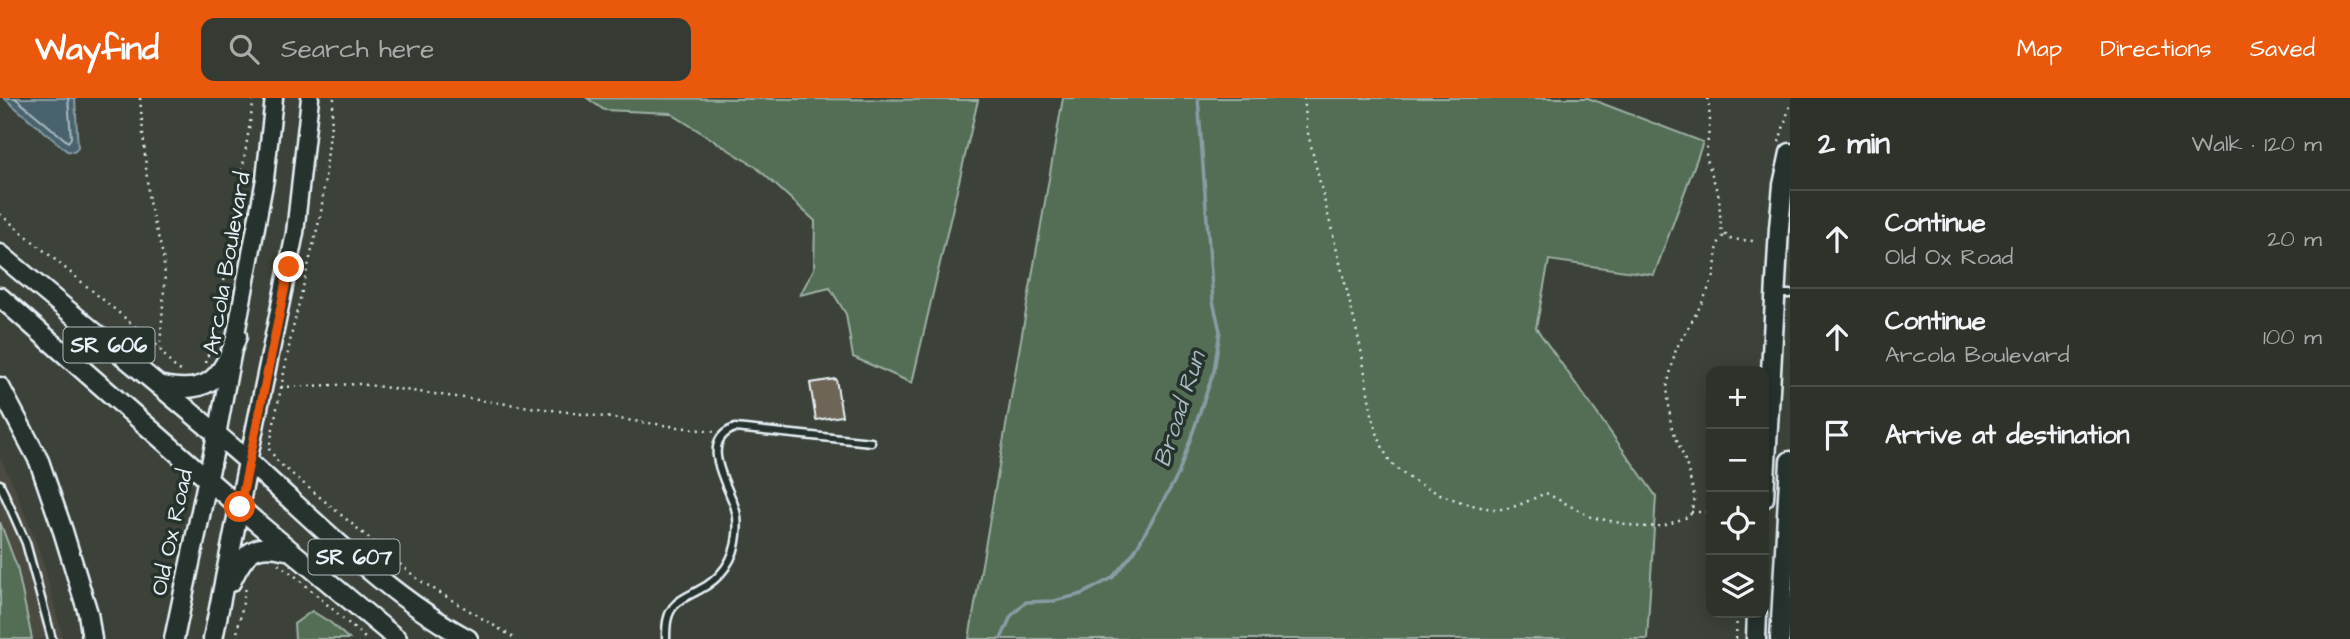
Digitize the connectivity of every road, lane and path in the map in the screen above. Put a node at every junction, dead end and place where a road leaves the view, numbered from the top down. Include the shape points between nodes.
1 (140, 98) edge
2 (254, 98) edge
3 (274, 98) edge
4 (310, 98) edge
5 (334, 98) edge
6 (1304, 98) edge
7 (1708, 98) edge
8 (1790, 153) edge
9 (0, 214) edge
10 (1724, 235) junction
11 (1754, 241) dead end
12 (0, 254) edge
13 (1783, 294) edge
14 (0, 298) edge
15 (237, 336) junction
16 (160, 349) junction
17 (201, 368) dead end
18 (188, 373) dead end
19 (156, 385) junction
20 (0, 387) edge
21 (281, 387) junction
22 (724, 434) junction
23 (217, 435) junction
24 (871, 442) dead end
25 (1790, 461) edge
26 (248, 462) junction
27 (208, 478) junction
28 (0, 484) edge
29 (1765, 492) edge
30 (240, 507) junction
31 (1691, 512) junction
32 (1706, 512) edge
33 (290, 551) junction
34 (272, 562) dead end
35 (247, 583) dead end
36 (219, 611) junction
37 (1737, 618) edge
38 (1757, 618) edge
39 (52, 639) edge
40 (92, 639) edge
41 (174, 639) edge
42 (213, 639) edge
43 (236, 639) edge
44 (366, 639) edge
45 (397, 639) edge
46 (468, 639) edge
47 (516, 639) edge
48 (666, 639) edge
49 (1736, 639) edge
50 (1756, 639) edge
51 (1780, 639) edge

1 - 16 path via 149,202 165,275
2 - 17 path via 221,300 208,359
3 - 15 main road, Arcola Boulevard via 265,179
4 - 26 main road via 293,242
5 - 21 path via 321,212
6 - 31 path via 1307,129 1378,435 1389,461 1418,484 1482,507 1513,507 1546,493 1591,517 1640,527 1663,526
7 - 10 path via 1706,156 1719,197
8 - 13 main road via 1783,186
9 - 16 path
10 - 11 path via 1734,241
10 - 31 path via 1718,244 1714,276 1676,349 1667,387 1671,425 1695,498
12 - 19 main road, SR 606
13 - 29 main road
14 - 27 main road, SR 606
15 - 19 main road via 223,368 209,383 180,389
15 - 23 main road, Arcola Boulevard
16 - 18 path via 175,368
19 - 23 main road, SR 606
20 - 40 main road via 39,461 88,613
21 - 22 path via 360,384
21 - 47 path via 269,445 274,458 419,580
22 - 24 lane via 735,428
22 - 48 lane via 717,460 737,514 734,550 718,577 676,604 666,623
23 - 26 main road, SR 607
23 - 27 main road, Old Ox Road
25 - 51 main road
26 - 30 main road
26 - 46 main road, SR 607 via 375,576
27 - 30 main road, SR 606
27 - 41 main road, Old Ox Road
28 - 39 lane via 26,543
30 - 33 main road, SR 607
30 - 36 main road
31 - 32 path
33 - 36 main road via 262,546 248,554
33 - 45 main road, SR 607
34 - 44 path via 294,575
35 - 43 path
36 - 42 main road
37 - 49 path
38 - 50 main road

